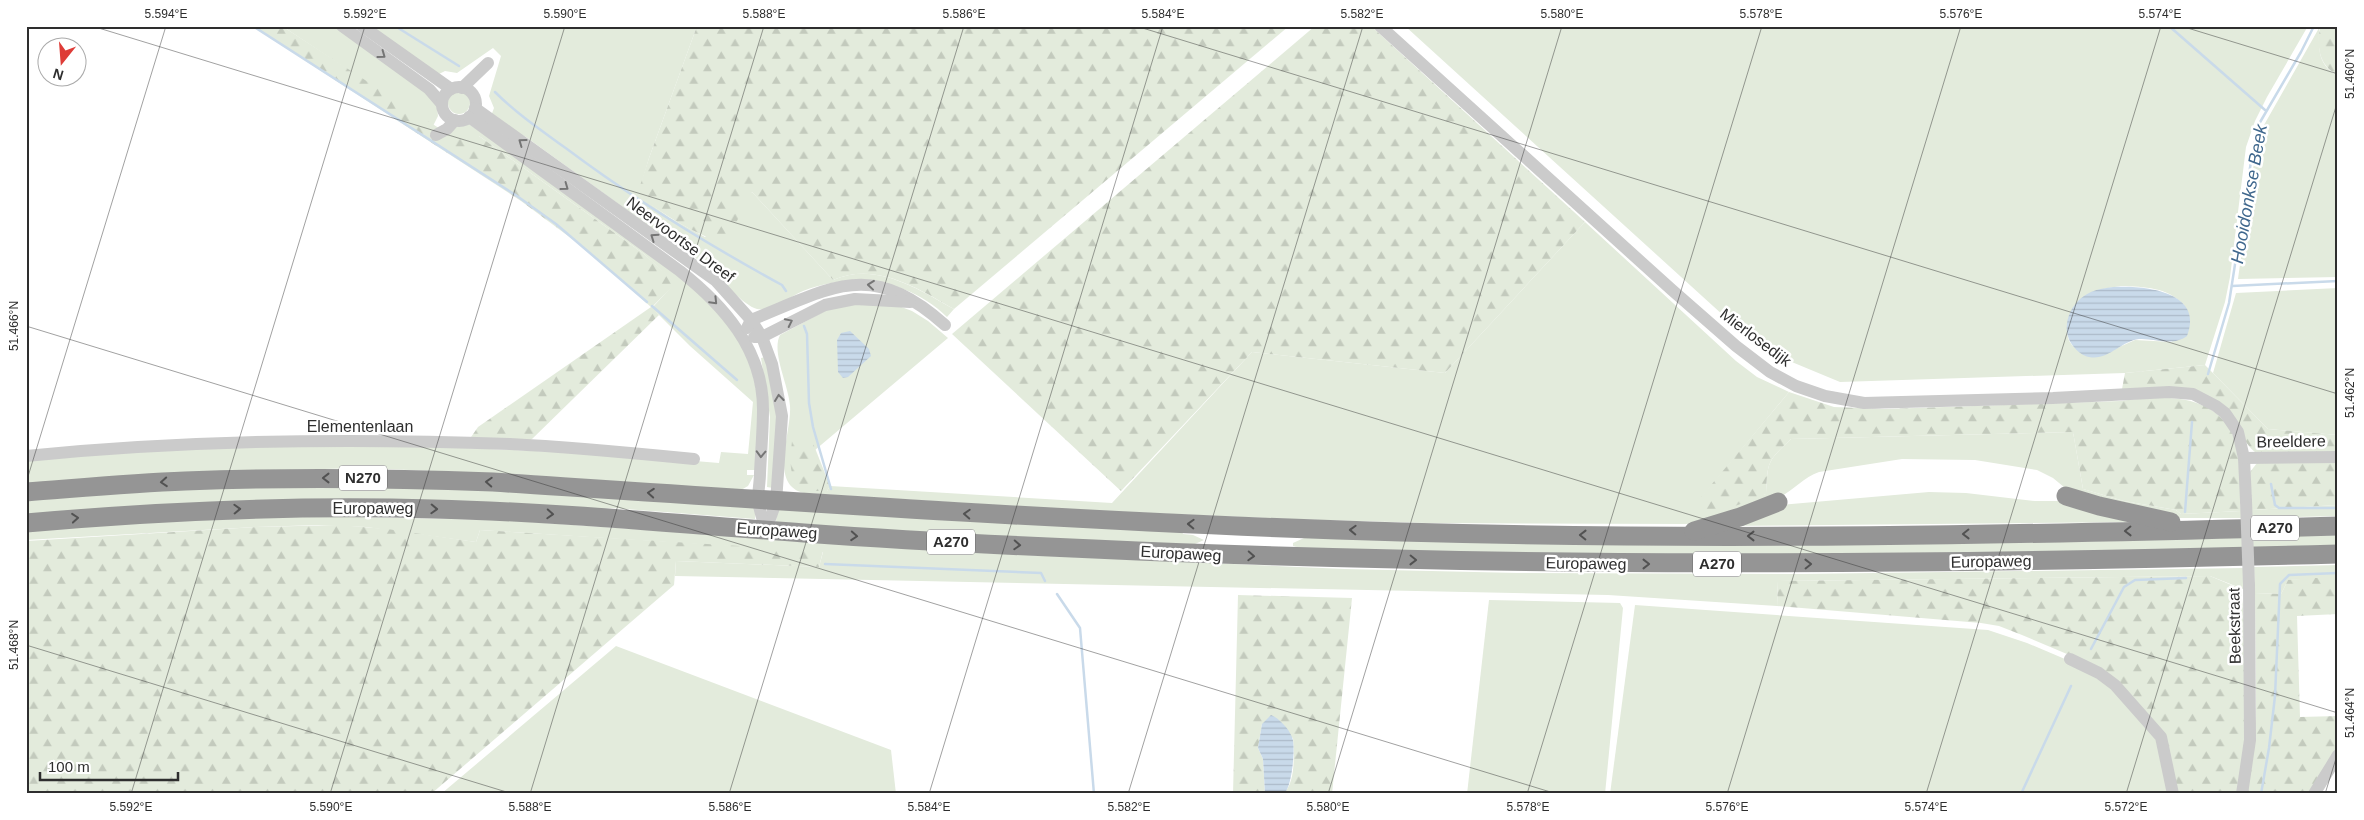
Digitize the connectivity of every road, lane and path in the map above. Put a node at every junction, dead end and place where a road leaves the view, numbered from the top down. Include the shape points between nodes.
1 (342, 26) edge
2 (362, 26) edge
3 (1380, 26) edge
4 (457, 88) junction
5 (472, 107) junction
6 (447, 112) junction
7 (913, 302) junction
8 (751, 320) junction
9 (945, 325) dead end
10 (744, 337) junction
11 (762, 337) junction
12 (26, 456) edge
13 (2338, 457) edge
14 (2244, 458) junction
15 (694, 459) dead end
16 (26, 492) edge
17 (2066, 496) dead end
18 (767, 501) junction
19 (1778, 502) dead end
20 (26, 523) edge
21 (2338, 526) edge
22 (766, 530) junction
23 (2212, 530) junction
24 (1678, 536) junction
25 (2338, 554) edge
26 (2070, 659) dead end
27 (2338, 755) edge
28 (2173, 794) edge
29 (2242, 794) edge
30 (2314, 794) edge

1 -> 6 street via 429,89
2 - 4 street
3 - 14 street, Mierlosedijk via 1736,346 1770,372 1796,386 1825,396 1864,403 2183,392 2207,399 2225,413 2238,432
4 - 5 street
4 - 5 street via 488,63
4 - 6 street via 446,93
5 - 6 street via 462,120
8 -> 5 street, Neervoortse Dreef via 716,281
5 -> 10 street, Neervoortse Dreef via 680,270 719,306
7 -> 8 street via 893,290 855,284 827,290
7 - 9 street
11 -> 7 street via 825,305 855,298
8 - 10 street
8 - 11 street, Neervoortse Dreef
10 - 11 street
10 -> 18 street, Neervoortse Dreef via 756,366 763,407
18 -> 11 street, Neervoortse Dreef via 782,416 773,368
12 - 15 street, Elementenlaan via 282,441 512,444
13 - 14 street, Breeldere
14 - 29 street, Beekstraat, bridge via 2250,740
18 -> 16 highway, Europaweg / N270 via 493,482 384,479 192,481
17 - 23 highway, A270 via 2146,518
18 - 22 street, Neervoortse Dreef
24 -> 18 highway, Europaweg / A270 via 1402,532 1144,523
19 - 24 highway, A270
20 -> 22 highway, Europaweg / N270 via 125,514 262,508 370,508 596,517
21 - 23 highway, Europaweg / A270
22 -> 25 highway, Europaweg / A270 via 1274,557 1592,563 1912,562
23 -> 24 highway, Europaweg / A270
26 - 28 street via 2115,685 2161,737
27 - 30 street

